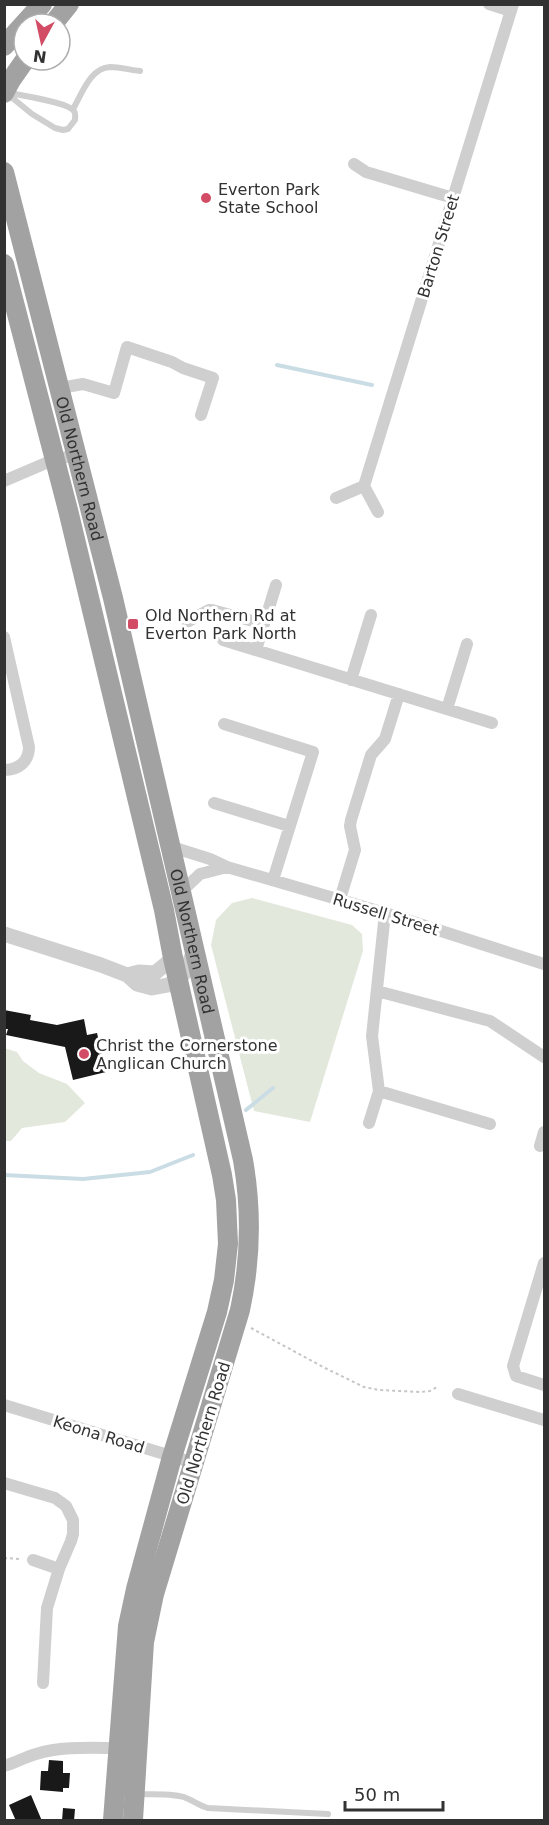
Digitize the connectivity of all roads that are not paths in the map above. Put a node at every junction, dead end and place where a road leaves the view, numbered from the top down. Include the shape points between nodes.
1 (42, 4) edge
2 (489, 4) edge
3 (512, 8) edge
4 (4, 46) edge
5 (140, 71) dead end
6 (17, 72) edge
7 (5, 93) edge
8 (73, 109) junction
9 (354, 164) dead end
10 (4, 172) edge
11 (453, 198) junction
12 (4, 264) edge
13 (60, 388) junction
14 (201, 415) dead end
15 (77, 454) junction
16 (55, 460) junction
17 (4, 481) edge
18 (364, 486) junction
19 (87, 492) junction
20 (336, 498) dead end
21 (68, 510) junction
22 (378, 512) dead end
23 (276, 585) dead end
24 (371, 615) dead end
25 (187, 622) dead end
26 (264, 624) junction
27 (4, 637) edge
28 (223, 640) dead end
29 (467, 644) dead end
30 (256, 650) junction
31 (351, 680) junction
32 (399, 694) junction
33 (447, 709) junction
34 (492, 723) dead end
35 (224, 724) dead end
36 (4, 770) edge
37 (214, 803) dead end
38 (289, 826) junction
39 (172, 847) junction
40 (227, 867) junction
41 (273, 880) junction
42 (182, 891) junction
43 (340, 900) junction
44 (385, 913) junction
45 (4, 934) edge
46 (195, 948) junction
47 (173, 958) junction
48 (544, 964) edge
49 (127, 975) junction
50 (178, 980) junction
51 (377, 991) junction
52 (544, 1057) edge
53 (379, 1091) junction
54 (369, 1123) dead end
55 (490, 1124) dead end
56 (544, 1132) edge
57 (540, 1146) dead end
58 (544, 1263) edge
59 (544, 1385) edge
60 (458, 1394) dead end
61 (4, 1405) edge
62 (544, 1420) edge
63 (172, 1457) junction
64 (194, 1463) junction
65 (4, 1483) edge
66 (33, 1560) road end
67 (59, 1569) junction
68 (43, 1683) dead end
69 (118, 1748) junction
70 (4, 1766) edge
71 (134, 1794) junction
72 (328, 1814) dead end
73 (113, 1821) edge
74 (133, 1821) edge

1 - 4 highway
2 - 3 street
3 - 11 street, Barton Street
5 - 8 lane via 110,67 98,70
6 - 7 highway
7 - 8 lane
7 - 8 lane via 58,130 73,124
9 - 11 street via 366,172
10 - 13 highway, Old Northern Road
11 - 18 street, Barton Street
12 - 16 highway, Old Northern Road
13 - 14 street via 83,384 114,393 127,347 213,378
13 - 15 highway, Old Northern Road
15 - 16 street
15 - 19 highway, Old Northern Road
16 - 17 street
16 - 21 highway, Old Northern Road
18 - 20 street
18 - 22 street
19 - 21 highway via 77,496
19 - 39 highway, Old Northern Road
21 - 47 highway, Old Northern Road
23 - 26 street
24 - 31 street
25 - 26 street via 209,610
26 - 30 street
27 - 36 street via 30,747 22,765
28 - 30 street
29 - 33 street
30 - 31 street
31 - 32 street
32 - 33 street
32 - 43 street via 385,739 371,755 351,820 355,850
33 - 34 street
35 - 38 street via 313,752
37 - 38 street
38 - 41 street
39 - 40 street, Russell Street
39 - 42 highway, Old Northern Road
40 - 41 street, Russell Street
40 - 42 street via 200,874
41 - 43 street, Russell Street
42 - 46 highway, Old Northern Road
43 - 44 street, Russell Street
44 - 48 street, Russell Street
44 - 51 street
45 - 49 street
46 - 50 street
46 - 64 highway, Old Northern Road via 243,1160 250,1226 240,1310
47 - 49 street via 155,973
47 - 50 highway, Old Northern Road
49 - 50 street via 137,984 152,988
50 - 63 highway, Old Northern Road via 222,1175 228,1234 220,1298
51 - 52 street via 490,1021
51 - 53 street via 372,1036
53 - 54 street
53 - 55 street
56 - 57 street
58 - 59 street via 513,1370 516,1376
60 - 62 street
61 - 63 street, Keona Road
63 - 64 street, Keona Road
63 - 69 highway, Old Northern Road via 128,1626
64 - 71 highway, Old Northern Road via 145,1631
65 - 67 street via 55,1498 71,1514 73,1534
66 - 67 street
67 - 68 street via 47,1608
69 - 70 street via 47,1751
69 - 73 highway, Old Northern Road
71 - 72 lane via 179,1796 208,1808
71 - 74 highway, Old Northern Road

